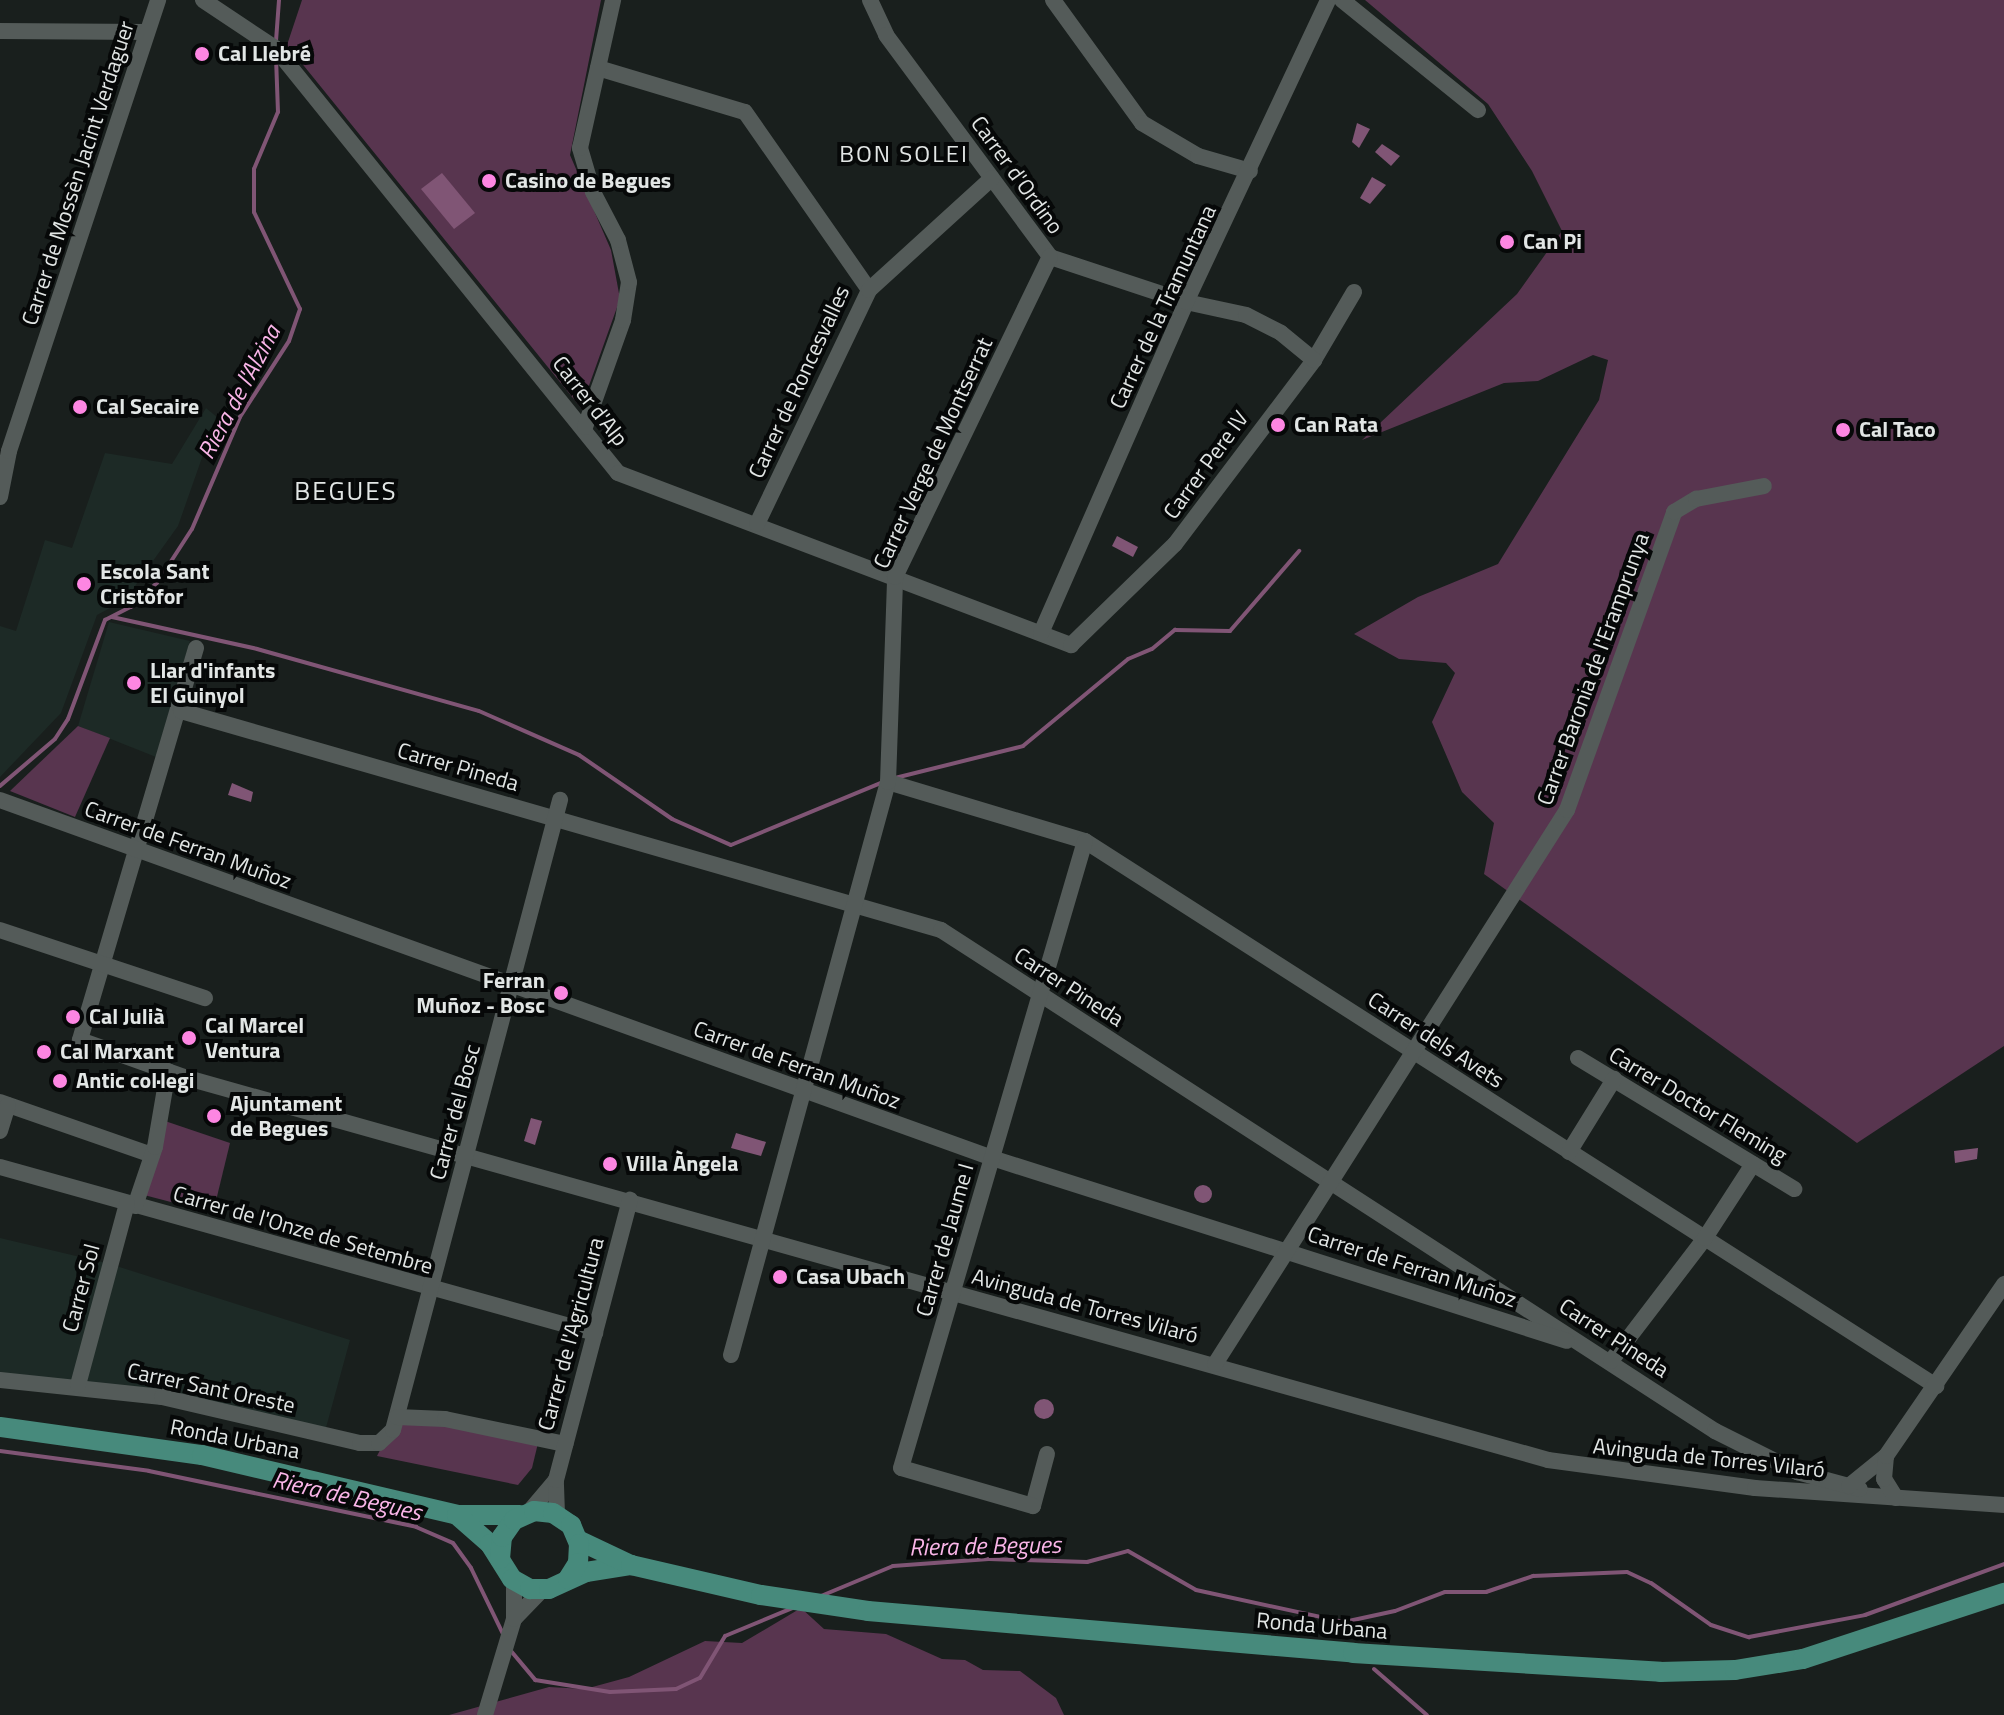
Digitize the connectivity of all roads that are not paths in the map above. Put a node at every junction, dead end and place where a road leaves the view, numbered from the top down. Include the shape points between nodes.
1 (158, 0) edge
2 (203, 0) edge
3 (613, 0) edge
4 (870, 0) edge
5 (1053, 0) edge
6 (1328, 0) edge
7 (1342, 0) edge
8 (0, 31) edge
9 (147, 32) junction
10 (598, 68) junction
11 (1478, 110) dead end
12 (1250, 171) junction
13 (992, 178) junction
14 (1050, 257) junction
15 (869, 290) junction
16 (1354, 292) dead end
17 (1186, 302) junction
18 (1314, 360) junction
19 (585, 427) junction
20 (5, 449) edge
21 (1764, 486) dead end
22 (0, 497) edge
23 (757, 524) junction
24 (895, 577) junction
25 (1041, 633) junction
26 (1071, 645) joint
27 (196, 648) dead end
28 (181, 711) junction
29 (887, 783) junction
30 (560, 800) dead end
31 (2, 801) edge
32 (555, 818) junction
33 (1085, 841) junction
34 (136, 850) junction
35 (852, 906) junction
36 (0, 930) edge
37 (102, 967) junction
38 (511, 985) junction
39 (1040, 995) junction
40 (205, 998) dead end
41 (1413, 1052) junction
42 (1578, 1058) dead end
43 (168, 1071) junction
44 (1614, 1079) junction
45 (802, 1091) junction
46 (4, 1103) edge
47 (0, 1131) edge
48 (1569, 1152) junction
49 (467, 1153) junction
50 (152, 1155) junction
51 (992, 1158) junction
52 (1753, 1164) junction
53 (0, 1167) edge
54 (1332, 1181) junction
55 (1794, 1189) dead end
56 (630, 1200) junction
57 (131, 1204) junction
58 (764, 1238) junction
59 (1705, 1238) junction
60 (1288, 1250) junction
61 (2004, 1284) edge
62 (431, 1288) junction
63 (952, 1292) junction
64 (595, 1333) junction
65 (1588, 1348) junction
66 (731, 1355) dead end
67 (1611, 1361) junction
68 (1215, 1364) junction
69 (0, 1380) edge
70 (78, 1385) junction
71 (1936, 1386) junction
72 (397, 1417) junction
73 (0, 1427) edge
74 (565, 1444) junction
75 (1047, 1454) dead end
76 (1886, 1456) junction
77 (556, 1480) junction
78 (1849, 1486) junction
79 (1896, 1498) junction
80 (2004, 1505) edge
81 (525, 1514) junction
82 (557, 1514) junction
83 (457, 1515) junction
84 (578, 1540) junction
85 (500, 1559) junction
86 (631, 1565) junction
87 (568, 1579) junction
88 (514, 1581) junction
89 (541, 1591) junction
90 (2004, 1593) edge
91 (512, 1625) junction
92 (485, 1715) edge

1 - 9 street, Carrer de Mossèn Jacint Verdaguer
2 - 19 street, Carrer d'Alp via 287,63
3 - 10 street
4 - 13 street, Carrer d'Ordino via 886,35
5 - 12 street via 1142,123 1198,156
6 - 12 street, Carrer de la Tramuntana
7 - 11 street
8 - 9 street
9 - 20 street, Carrer de Mossèn Jacint Verdaguer
10 - 15 street, Carrer de Roncesvalles via 745,112
10 - 19 street via 580,148 593,192 618,240 629,282 623,320
12 - 17 street, Carrer de la Tramuntana
13 - 14 street, Carrer d'Ordino
13 - 15 street
14 - 17 street, Carrer d'Ordino
14 - 24 street, Carrer Verge de Montserrat
15 - 23 street, Carrer de Roncesvalles
16 - 18 street, Carrer Pere IV
17 - 18 street, Carrer d'Ordino via 1246,315 1281,333
17 - 25 street, Carrer de la Tramuntana
18 - 26 street, Carrer Pere IV via 1175,544
19 - 23 street, Carrer d'Alp via 618,473
20 - 22 street, Carrer de Mossèn Jacint Verdaguer
21 - 41 street, Carrer Baronia de l'Eramprunya via 1696,499 1674,512 1567,810
23 - 24 street, Carrer d'Alp
24 - 25 street, Carrer d'Alp
24 - 29 street, Carrer Verge de Montserrat
25 - 26 street, Carrer d'Alp
27 - 28 street
28 - 32 street, Carrer Pineda
28 - 34 street
29 - 33 street, Carrer dels Avets
29 - 35 street, Carrer Verge de Montserrat
30 - 32 street, Carrer del Bosc
31 - 34 street, Carrer de Ferran Muñoz
32 - 35 street, Carrer Pineda
32 - 38 street, Carrer del Bosc
33 - 39 street, Carrer de Jaume I
33 - 41 street, Carrer dels Avets
34 - 37 street
34 - 38 street, Carrer de Ferran Muñoz
35 - 39 street, Carrer Pineda via 941,930
35 - 45 street, Carrer Verge de Montserrat
36 - 37 street
37 - 40 street
37 - 43 street, Avinguda de Torres Vilaró via 80,1040
38 - 45 street, Carrer de Ferran Muñoz
38 - 49 street, Carrer del Bosc
39 - 51 street, Carrer de Jaume I
39 - 54 street, Carrer Pineda
41 - 48 street, Carrer dels Avets
41 - 54 street, Carrer Baronia de l'Eramprunya
42 - 44 street, Carrer Doctor Fleming
43 - 49 street, Avinguda de Torres Vilaró
43 - 50 street, Carrer Sol
44 - 48 street
44 - 52 street, Carrer Doctor Fleming
45 - 51 street, Carrer de Ferran Muñoz
45 - 58 street, Carrer Verge de Montserrat
46 - 47 street
46 - 50 street
48 - 59 street, Carrer dels Avets
49 - 56 street, Avinguda de Torres Vilaró
49 - 62 street, Carrer del Bosc
50 - 57 street, Carrer Sol
51 - 60 street, Carrer de Ferran Muñoz
51 - 63 street, Carrer de Jaume I
52 - 55 street, Carrer Doctor Fleming
52 - 59 street
53 - 57 street, Carrer de l'Onze de Setembre
54 - 60 street, Carrer Baronia de l'Eramprunya
54 - 65 street, Carrer Pineda
56 - 58 street, Avinguda de Torres Vilaró
56 - 64 street, Carrer de l'Agricultura
57 - 62 street, Carrer de l'Onze de Setembre
57 - 70 street, Carrer Sol
58 - 63 street, Avinguda de Torres Vilaró
58 - 66 street, Carrer Verge de Montserrat
59 - 67 street
59 - 71 street, Carrer dels Avets
60 - 65 street, Carrer de Ferran Muñoz
60 - 68 street, Carrer Baronia de l'Eramprunya
61 - 71 street
62 - 64 street, Carrer de l'Onze de Setembre
62 - 72 street, Carrer del Bosc
63 - 68 street, Avinguda de Torres Vilaró
63 - 75 street, Carrer de Jaume I via 901,1468 1033,1506
64 - 74 street, Carrer de l'Agricultura
65 - 67 street, Carrer Pineda
67 - 78 street, Carrer Pineda via 1715,1431 1769,1460
68 - 79 street, Avinguda de Torres Vilaró via 1548,1460 1629,1475
69 - 70 street, Carrer Sant Oreste
70 - 72 street, Carrer Sant Oreste via 162,1397 360,1443 379,1443
71 - 76 street
72 - 74 street via 445,1419
73 - 83 main road, Ronda Urbana via 202,1455
74 - 77 street, Carrer de l'Agricultura
76 - 78 street
76 - 79 street via 1884,1479
77 - 81 street, Carrer de l'Agricultura
77 - 82 street, Carrer de l'Agricultura
78 - 79 street, Carrer Pineda
79 - 80 street, Avinguda de Torres Vilaró
81 - 82 main road, Ronda Urbana
81 - 83 main road, Ronda Urbana
81 - 85 main road via 503,1534
82 - 84 main road, Ronda Urbana
83 - 85 main road, Ronda Urbana via 482,1534
84 - 86 main road, Ronda Urbana
84 - 87 main road via 579,1559
85 - 88 main road, Ronda Urbana
86 - 87 main road, Ronda Urbana
86 - 90 main road, Ronda Urbana via 761,1595 868,1611 1353,1653 1694,1672 1803,1659
87 - 89 main road, Ronda Urbana
88 - 89 main road
88 - 91 street
89 - 91 street
91 - 92 street

